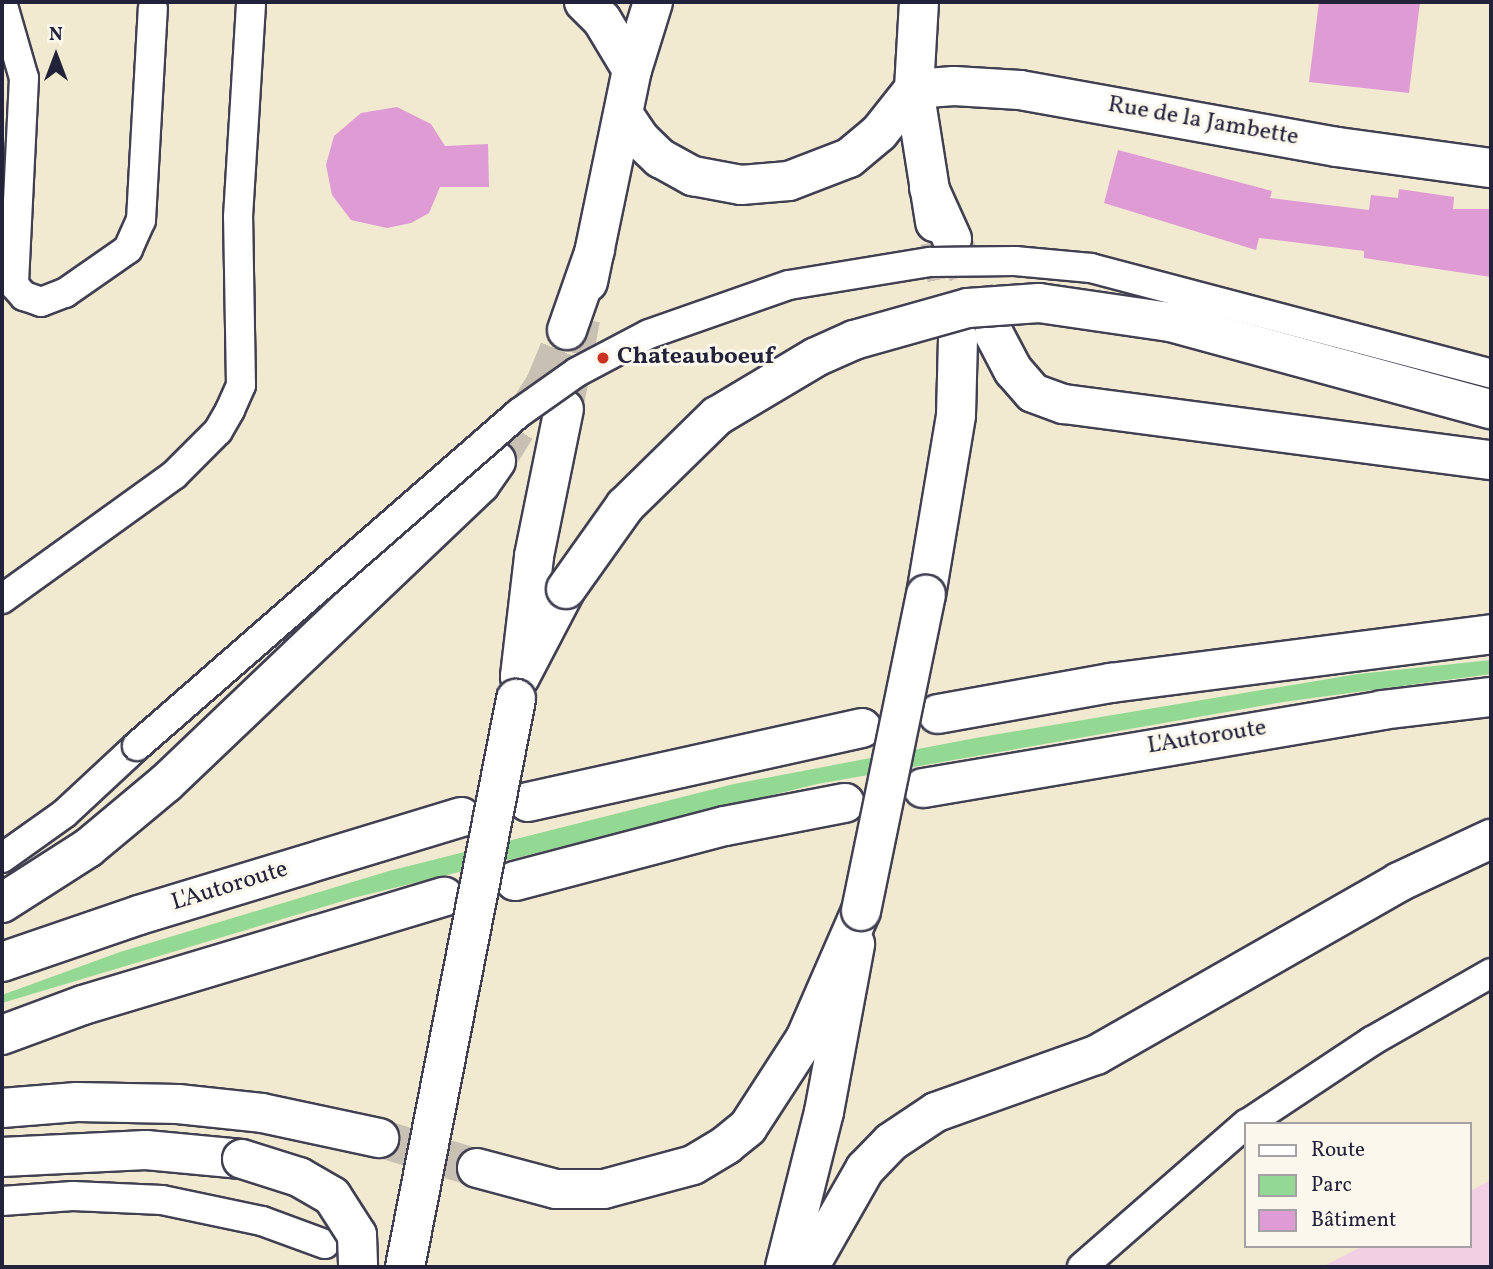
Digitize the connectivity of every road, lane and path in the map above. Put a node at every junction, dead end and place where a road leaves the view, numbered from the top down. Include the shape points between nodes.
1 (2, 2) edge
2 (251, 2) edge
3 (584, 2) edge
4 (653, 2) edge
5 (919, 2) edge
6 (153, 8) dead end
7 (632, 70) junction
8 (914, 89) junction
9 (624, 115) junction
10 (1491, 167) edge
11 (946, 240) tunnel mouth
12 (574, 324) tunnel mouth
13 (1491, 374) edge
14 (564, 409) tunnel mouth
15 (1491, 410) edge
16 (1491, 460) edge
17 (496, 461) tunnel mouth
18 (2, 600) edge
19 (1491, 635) edge
20 (518, 688) junction
21 (1491, 697) edge
22 (938, 713) dead end
23 (862, 727) dead end
24 (923, 788) dead end
25 (528, 802) dead end
26 (845, 803) dead end
27 (461, 817) dead end
28 (1491, 839) edge
29 (2, 858) edge
30 (515, 880) dead end
31 (444, 897) dead end
32 (2, 903) edge
33 (861, 911) junction
34 (2, 962) edge
35 (1491, 973) edge
36 (2, 1035) edge
37 (2, 1108) edge
38 (1250, 1122) edge
39 (1244, 1127) edge
40 (379, 1138) tunnel mouth
41 (2, 1157) edge
42 (477, 1168) tunnel mouth
43 (2, 1201) edge
44 (325, 1244) dead end
45 (358, 1267) edge
46 (405, 1267) edge
47 (785, 1267) edge
48 (809, 1267) edge
49 (1082, 1267) edge

1 - 6 lane via 24,78 14,285 24,296 41,302 65,293 128,249 141,220
2 - 18 lane via 238,217 241,384 218,431 174,475
3 - 7 main road via 602,20
4 - 7 main road
5 - 8 main road
7 - 9 main road
8 - 9 main road via 879,133 849,158 789,181 741,185 693,176 660,158
8 - 10 main road, Rue de la Jambette via 1020,90 1337,147
8 - 11 main road via 929,188
9 - 12 main road
13 - 29 lane, bridge via 1091,268 1015,261 930,262 789,285 649,334 577,372 519,412 65,813
14 - 20 main road via 534,556
15 - 20 main road, bridge via 1170,322 1038,303 968,308 829,351 717,416 625,506 566,589
16 - 33 main road, bridge via 1064,404 1033,393 976,336 956,415 926,595
17 - 32 main road via 480,484 166,783 88,848
19 - 22 main road via 1111,683
20 - 46 main road, bridge
21 - 24 main road, L'Autoroute via 1355,715
23 - 25 main road
26 - 30 main road via 725,826
27 - 34 main road, L'Autoroute
28 - 48 main road via 1399,882 1096,1055 936,1112 891,1142 865,1169
31 - 36 main road via 83,1005
33 - 42 main road via 806,1039 748,1127 726,1144 692,1165 604,1189 556,1189
33 - 47 main road via 824,1112
35 - 38 lane via 1373,1041
37 - 40 main road via 77,1102 178,1104 262,1113
39 - 49 lane
41 - 45 main road, bridge via 146,1150 242,1159 299,1177 332,1196 357,1235
43 - 44 lane via 74,1196 162,1200 262,1221

